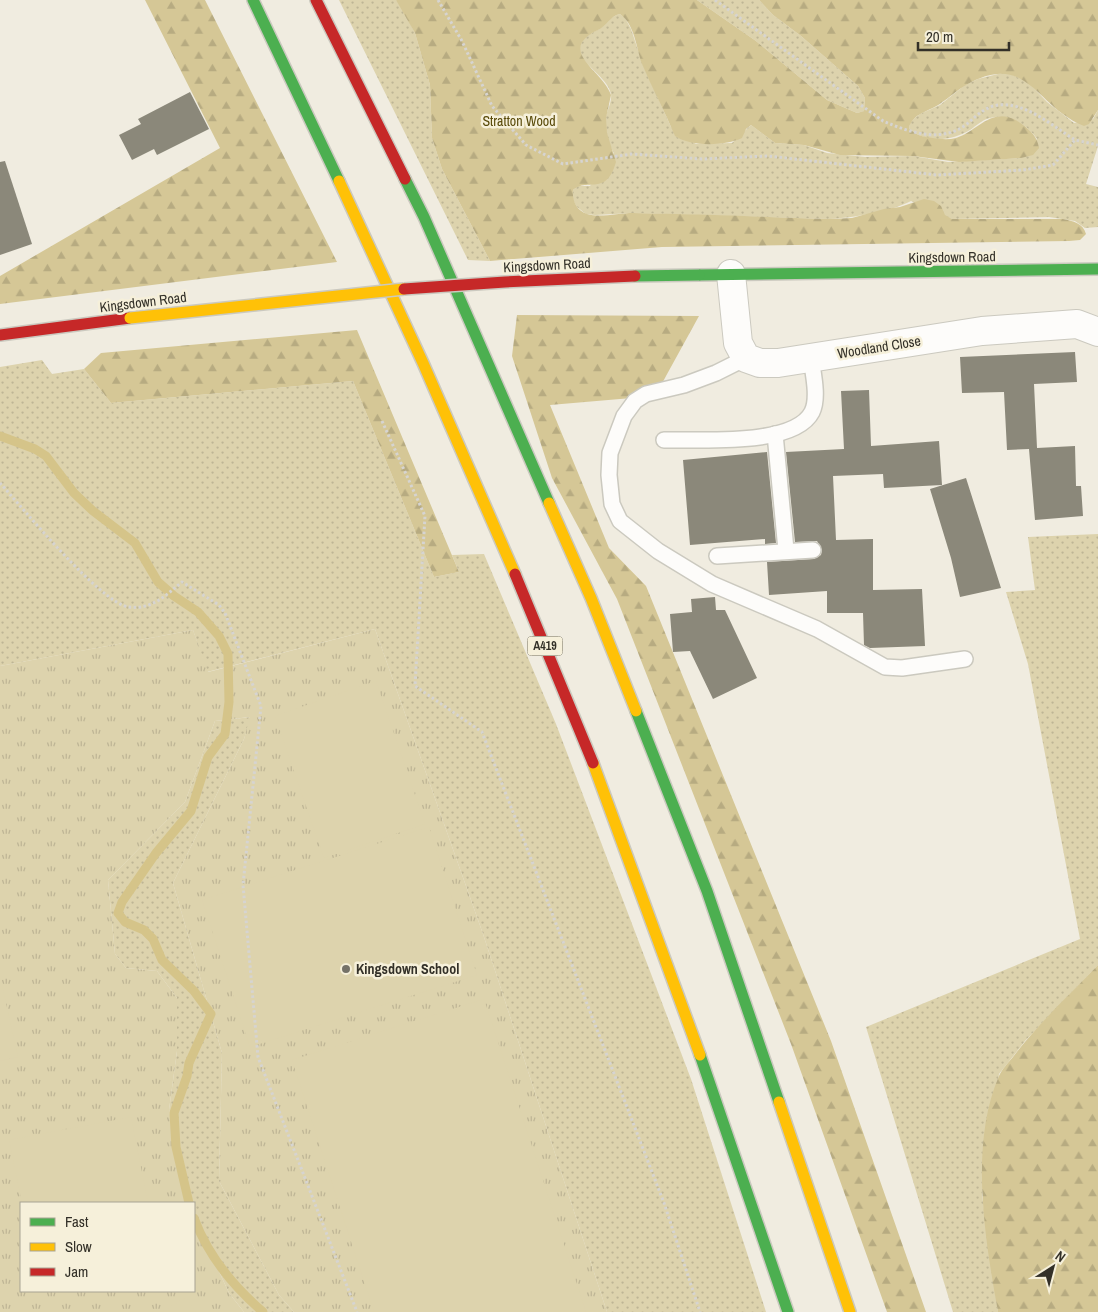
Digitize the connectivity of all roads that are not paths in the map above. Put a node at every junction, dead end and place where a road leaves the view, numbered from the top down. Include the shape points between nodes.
1 (253, 0) edge
2 (316, 0) edge
3 (1098, 269) edge
4 (731, 274) junction
5 (1098, 332) edge
6 (0, 335) edge
7 (746, 358) junction
8 (811, 358) junction
9 (775, 434) junction
10 (664, 440) dead end
11 (786, 550) junction
12 (813, 550) dead end
13 (717, 556) dead end
14 (965, 659) dead end
15 (788, 1312) edge
16 (850, 1312) edge

1 - 15 main road, A419 via 364,230 527,602 648,912 727,1130
2 - 16 main road via 424,218 591,598 706,891
3 - 4 main road, Kingsdown Road
4 - 6 main road, Kingsdown Road, bridge via 559,279 331,296
4 - 7 street via 738,342
5 - 8 street, Woodland Close via 1077,324 982,331
7 - 8 street, Woodland Close via 760,364
7 - 14 lane via 716,373 646,394 635,401 624,416 610,453 612,504 620,521 658,551 712,584 817,629 885,667 902,668
8 - 9 lane via 812,412 799,426
9 - 10 lane via 751,438
9 - 11 lane
11 - 12 lane
11 - 13 lane

